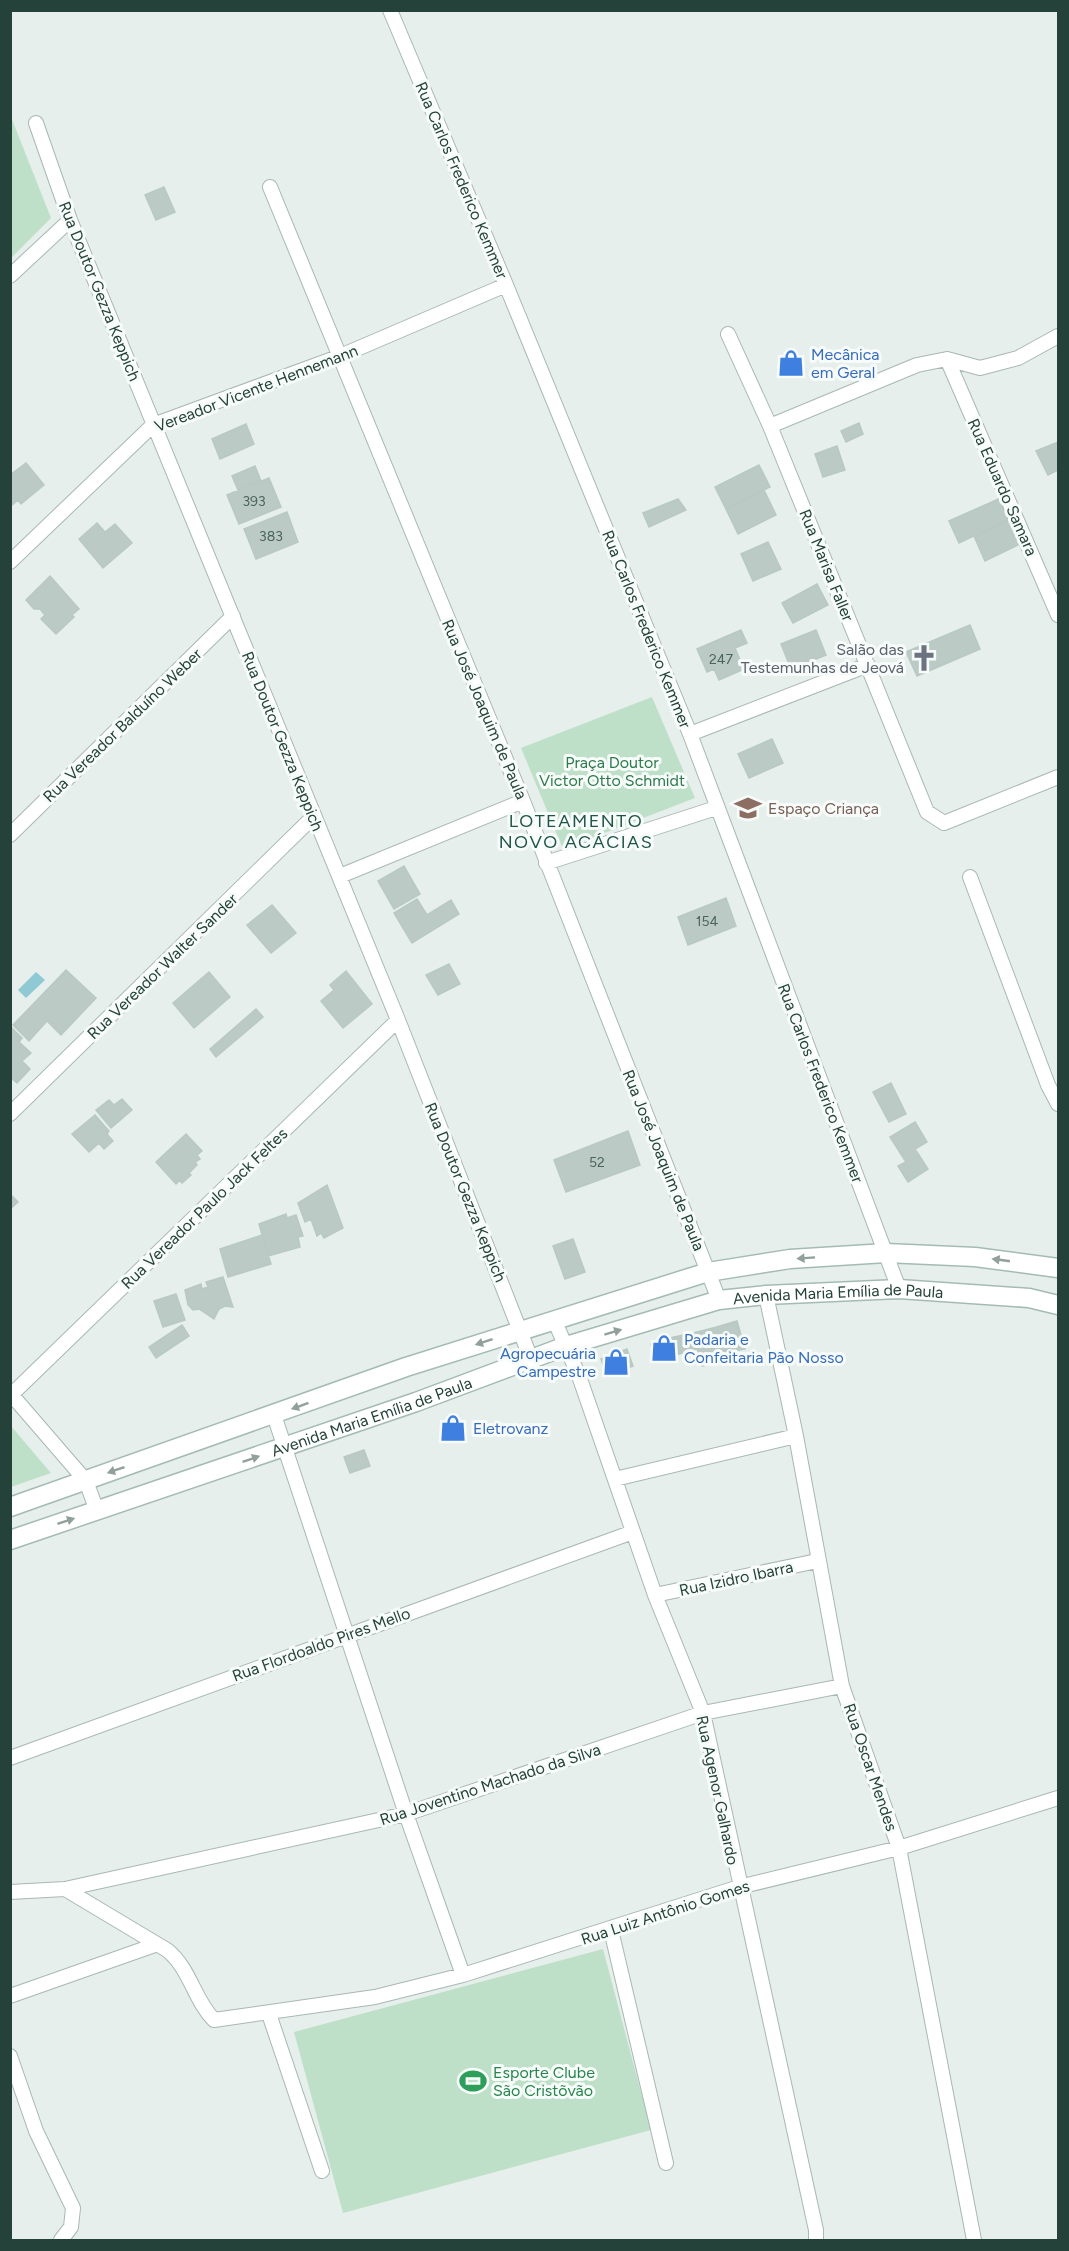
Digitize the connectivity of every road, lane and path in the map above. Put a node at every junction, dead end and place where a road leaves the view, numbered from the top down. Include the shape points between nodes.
1 (390, 10) edge
2 (36, 123) dead end
3 (270, 187) dead end
4 (70, 220) junction
5 (10, 276) edge
6 (506, 285) junction
7 (728, 334) dead end
8 (1059, 336) edge
9 (338, 357) junction
10 (947, 359) junction
11 (153, 425) junction
12 (770, 426) junction
13 (10, 562) edge
14 (1056, 599) edge
15 (1059, 615) edge
16 (233, 616) junction
17 (868, 665) junction
18 (690, 734) junction
19 (1059, 777) edge
20 (523, 801) junction
21 (716, 808) junction
22 (313, 817) junction
23 (10, 835) edge
24 (546, 863) junction
25 (340, 876) junction
26 (970, 877) dead end
27 (398, 1020) junction
28 (1059, 1104) edge
29 (10, 1114) edge
30 (886, 1253) junction
31 (1059, 1268) edge
32 (708, 1272) junction
33 (899, 1289) junction
34 (766, 1295) junction
35 (719, 1300) junction
36 (1059, 1305) edge
37 (555, 1322) junction
38 (521, 1331) junction
39 (566, 1346) junction
40 (531, 1359) junction
41 (11, 1395) edge
42 (274, 1415) junction
43 (796, 1436) junction
44 (285, 1447) junction
45 (615, 1479) junction
46 (86, 1481) junction
47 (10, 1507) edge
48 (97, 1511) junction
49 (633, 1532) junction
50 (10, 1540) edge
51 (817, 1561) junction
52 (655, 1595) junction
53 (347, 1634) junction
54 (842, 1686) junction
55 (703, 1713) junction
56 (10, 1758) edge
57 (1059, 1798) edge
58 (406, 1814) junction
59 (899, 1848) junction
60 (739, 1887) junction
61 (65, 1889) junction
62 (10, 1892) edge
63 (611, 1930) junction
64 (155, 1945) junction
65 (463, 1975) junction
66 (10, 1996) edge
67 (269, 2014) junction
68 (10, 2056) edge
69 (666, 2163) dead end
70 (321, 2171) dead end
71 (61, 2241) edge
72 (816, 2241) edge
73 (974, 2241) edge

1 - 6 street, Rua Carlos Frederico Kemmer
2 - 4 street, Rua Doutor Gezza Keppich
3 - 9 street, Rua José Joaquim de Paula
4 - 5 street
4 - 11 street, Rua Doutor Gezza Keppich
6 - 9 street, Vereador Vicente Hennemann
6 - 18 street, Rua Carlos Frederico Kemmer
7 - 12 street, Rua Marisa Faller
8 - 10 street via 1018,358 980,368
9 - 11 street, Vereador Vicente Hennemann
9 - 20 street, Rua José Joaquim de Paula
10 - 12 street via 917,365
10 - 14 street, Rua Eduardo Samara
11 - 13 street, Vereador Vicente Hennemann
11 - 16 street, Rua Doutor Gezza Keppich
12 - 17 street, Rua Marisa Faller
14 - 15 street, Rua Eduardo Samara
16 - 22 street, Rua Doutor Gezza Keppich
16 - 23 street, Rua Vereador Balduíno Weber
17 - 18 street
17 - 19 street, Rua Marisa Faller via 927,812 944,823
18 - 21 street, Rua Carlos Frederico Kemmer
20 - 24 street, Rua José Joaquim de Paula
20 - 25 street
21 - 24 street
21 - 30 street, Rua Carlos Frederico Kemmer
22 - 25 street, Rua Doutor Gezza Keppich
22 - 29 street, Rua Vereador Walter Sander
24 - 32 street, Rua José Joaquim de Paula
25 - 27 street, Rua Doutor Gezza Keppich
26 - 28 street via 1048,1085
27 - 38 street, Rua Doutor Gezza Keppich
27 - 41 street, Rua Vereador Paulo Jack Feltes
31 -> 30 main road, Avenida Maria Emília de Paula via 975,1257
30 -> 32 main road, Avenida Maria Emília de Paula via 790,1259
30 - 33 street, Rua Carlos Frederico Kemmer
32 - 35 street, Rua José Joaquim de Paula
32 - 37 main road, Avenida Maria Emília de Paula
33 - 34 main road, Avenida Maria Emília de Paula
33 - 36 main road, Avenida Maria Emília de Paula via 1029,1298
34 - 35 main road, Avenida Maria Emília de Paula
34 - 43 street, Rua Oscar Mendes
39 -> 35 main road, Avenida Maria Emília de Paula
37 - 38 main road, Avenida Maria Emília de Paula
37 - 39 street, Rua Agenor Galhardo
38 - 40 street, Rua Doutor Gezza Keppich
38 -> 42 main road, Avenida Maria Emília de Paula
39 - 40 main road, Avenida Maria Emília de Paula
39 - 45 street, Rua Agenor Galhardo
40 - 44 main road, Avenida Maria Emília de Paula
41 - 46 street
42 - 44 street
42 -> 46 main road, Avenida Maria Emília de Paula
43 - 45 street
43 - 51 street, Rua Oscar Mendes
48 -> 44 main road, Avenida Maria Emília de Paula
44 - 53 street
45 - 49 street, Rua Agenor Galhardo
46 - 47 main road, Avenida Maria Emília de Paula
46 - 48 street
50 -> 48 main road, Avenida Maria Emília de Paula
49 - 52 street, Rua Agenor Galhardo
49 - 53 street, Rua Flordoaldo Pires Mello
51 - 52 street, Rua Izidro Ibarra
51 - 54 street, Rua Oscar Mendes
52 - 55 street, Rua Agenor Galhardo
53 - 56 street, Rua Flordoaldo Pires Mello
53 - 58 street
54 - 55 street, Rua Joventino Machado da Silva
54 - 59 street, Rua Oscar Mendes
55 - 58 street, Rua Joventino Machado da Silva
55 - 60 street, Rua Agenor Galhardo
57 - 59 street, Rua Luiz Antônio Gomes
58 - 61 street, Rua Joventino Machado da Silva
58 - 65 street
59 - 60 street, Rua Luiz Antônio Gomes
59 - 73 street, Rua Oscar Mendes
60 - 63 street, Rua Luiz Antônio Gomes
60 - 72 street, Rua Agenor Galhardo
61 - 62 street, Rua Joventino Machado da Silva
61 - 64 street
63 - 65 street, Rua Luiz Antônio Gomes
63 - 69 street
64 - 66 street
64 - 67 street, Rua Luiz Antônio Gomes via 177,1958 205,2012 214,2020
65 - 67 street, Rua Luiz Antônio Gomes via 375,1997
67 - 70 street
68 - 71 street via 36,2131 73,2208 71,2227

